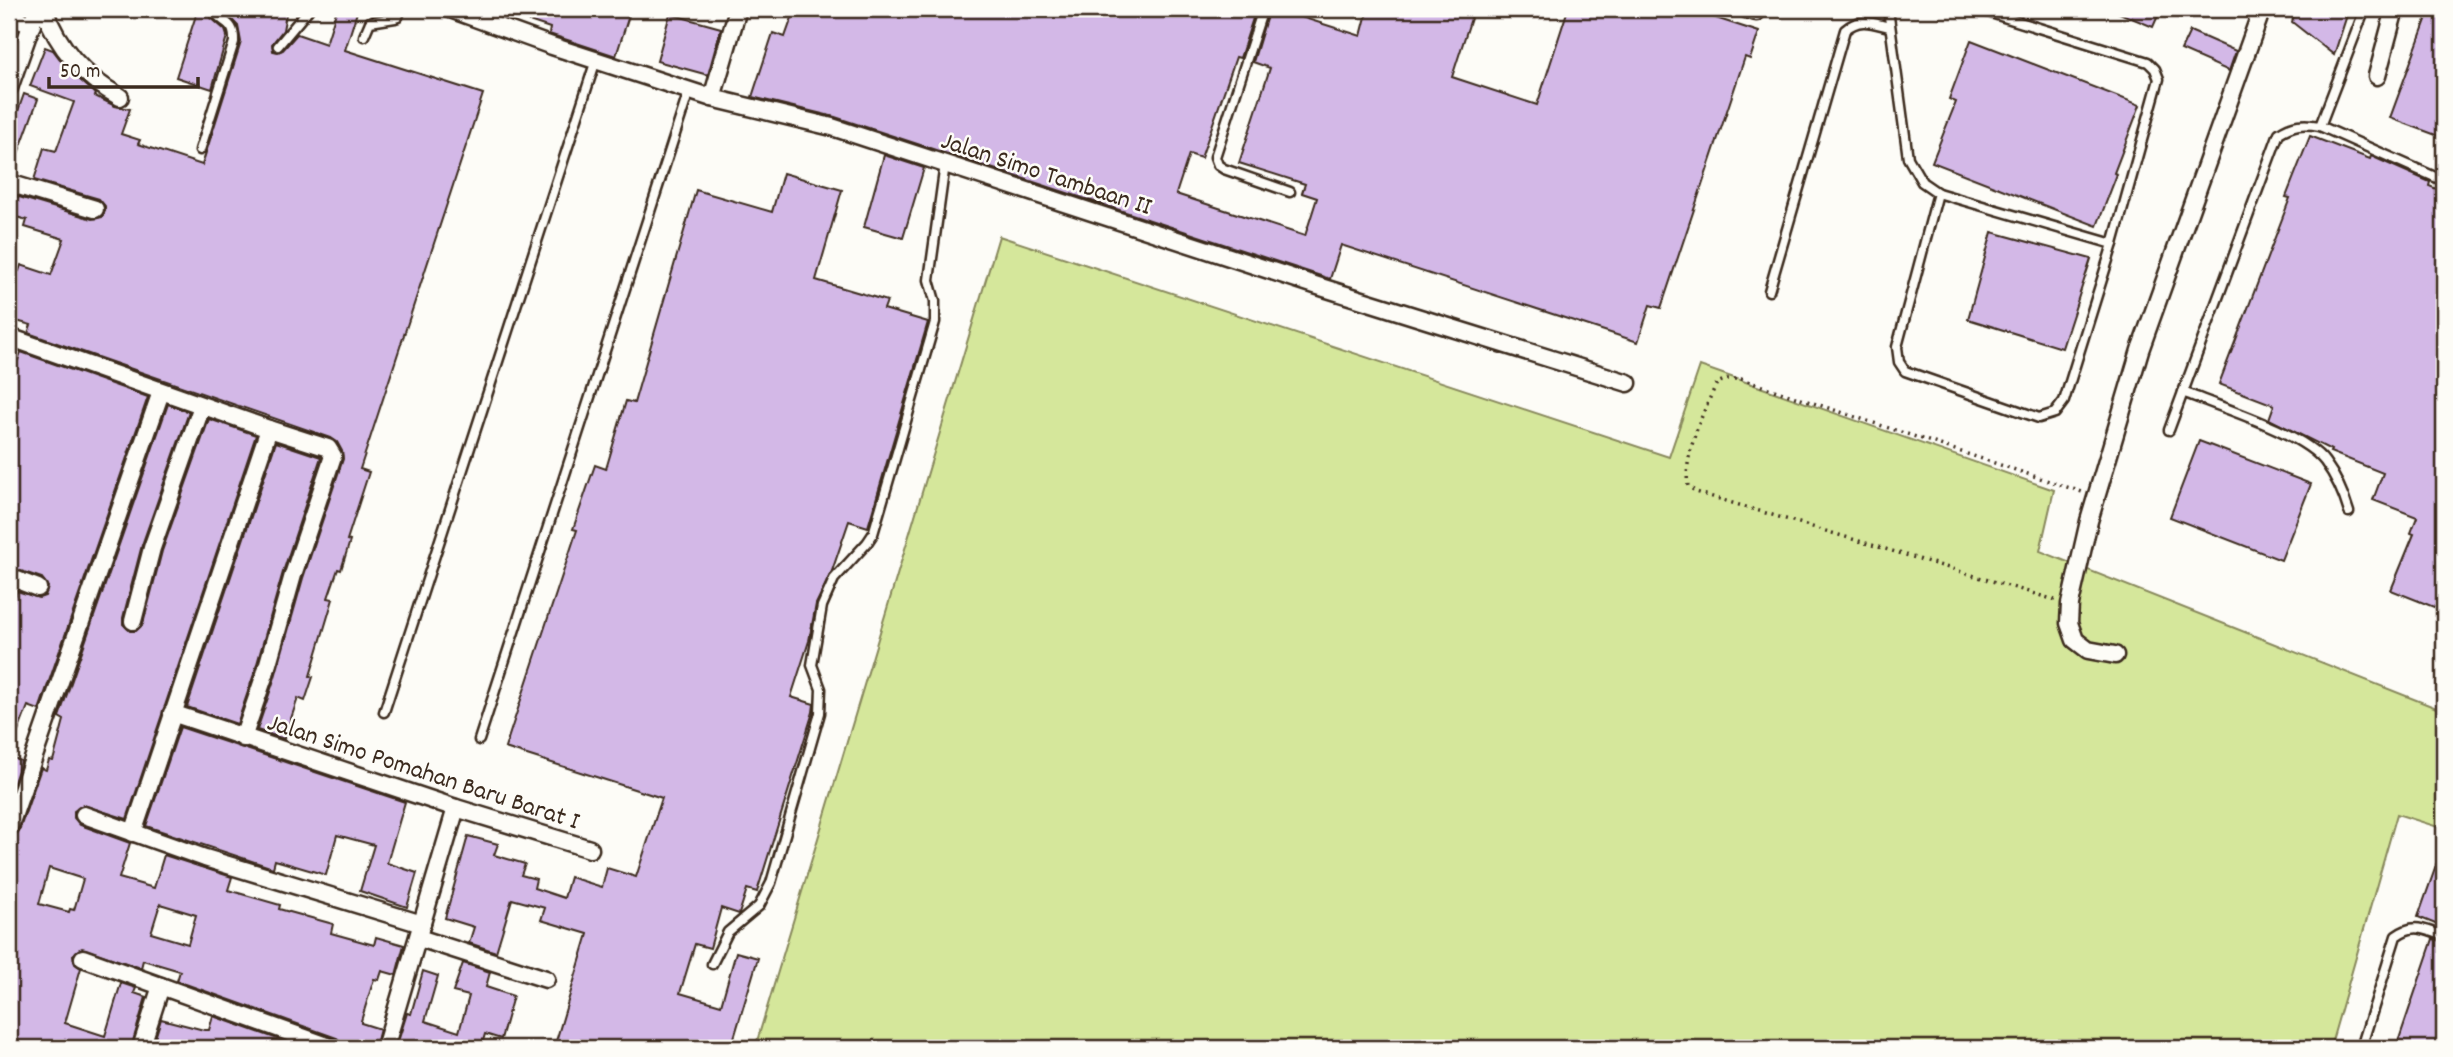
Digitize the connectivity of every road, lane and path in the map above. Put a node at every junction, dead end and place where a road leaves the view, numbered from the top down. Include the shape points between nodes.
1 (37, 9) edge
2 (44, 9) edge
3 (212, 9) edge
4 (309, 9) edge
5 (401, 9) edge
6 (450, 9) edge
7 (738, 9) edge
8 (1263, 9) edge
9 (1888, 9) edge
10 (1978, 9) edge
11 (2262, 9) edge
12 (2365, 9) edge
13 (2395, 9) edge
14 (9, 16) edge
15 (32, 25) junction
16 (1889, 27) junction
17 (364, 36) dead end
18 (278, 46) dead end
19 (597, 59) junction
20 (2378, 76) dead end
21 (9, 88) edge
22 (690, 91) junction
23 (120, 97) dead end
24 (712, 98) junction
25 (2320, 126) junction
26 (200, 150) dead end
27 (945, 164) junction
28 (2444, 181) edge
29 (9, 183) edge
30 (1290, 192) dead end
31 (1938, 193) junction
32 (95, 209) dead end
33 (2113, 244) junction
34 (1769, 291) dead end
35 (9, 337) edge
36 (1628, 383) dead end
37 (161, 392) junction
38 (2183, 392) junction
39 (202, 406) junction
40 (269, 429) junction
41 (2169, 430) dead end
42 (2096, 497) junction
43 (2349, 512) dead end
44 (9, 577) edge
45 (38, 589) dead end
46 (2070, 604) junction
47 (134, 621) dead end
48 (2115, 655) dead end
49 (383, 712) dead end
50 (172, 713) junction
51 (243, 738) junction
52 (479, 740) dead end
53 (14, 795) edge
54 (456, 808) junction
55 (84, 815) dead end
56 (9, 828) edge
57 (133, 833) junction
58 (590, 849) dead end
59 (420, 931) junction
60 (2444, 936) edge
61 (83, 958) dead end
62 (712, 964) dead end
63 (546, 979) dead end
64 (161, 986) junction
65 (141, 1048) edge
66 (333, 1048) edge
67 (385, 1048) edge
68 (2361, 1048) edge

1 - 15 street
2 - 23 street via 51,28 85,73
3 - 26 lane via 231,24 234,42
4 - 18 lane
5 - 17 lane via 395,19 370,22
6 - 19 street, Jalan Simo Tambaan II
7 - 24 street
8 - 30 lane via 1215,157 1224,169
9 - 16 lane
10 - 33 lane via 2148,62 2154,69 2159,79
11 - 42 street via 2140,350
12 - 25 lane
13 - 20 street
14 - 15 street
15 - 21 street
16 - 31 lane via 1908,158 1922,182
16 - 34 lane via 1863,20 1845,30
19 - 22 street, Jalan Simo Tambaan II
19 - 49 lane
22 - 24 street, Jalan Simo Tambaan II
22 - 52 lane
24 - 27 street, Jalan Simo Tambaan II via 832,127
25 - 28 lane
25 - 38 lane via 2291,125 2279,133
27 - 36 street, Jalan Simo Tambaan II
27 - 62 lane via 929,280 935,322 921,374 873,534 834,579 822,606 812,665 821,689 820,713 771,883 759,906 728,932
29 - 32 street
31 - 33 lane
31 - 33 lane via 1897,346 1899,362 1905,372 2039,418 2055,413 2064,401
35 - 37 street
37 - 39 street
37 - 53 street
38 - 41 lane
38 - 43 lane via 2288,435 2316,453 2345,496
39 - 40 street
39 - 47 street via 152,548
40 - 50 street
40 - 51 street, Jalan Simo Pomahan Baru Barat I via 328,448 333,456
42 - 46 street
42 - 46 path via 1741,379 1717,383 1702,414 1686,472 1688,486 1696,492
44 - 45 street
46 - 48 street via 2069,623 2075,640 2088,650
50 - 51 street, Jalan Simo Pomahan Baru Barat I
50 - 57 street
51 - 54 street, Jalan Simo Pomahan Baru Barat I
53 - 56 street
54 - 58 street, Jalan Simo Pomahan Baru Barat I
54 - 59 street
55 - 57 street
57 - 59 street
59 - 63 street
59 - 67 street
60 - 68 lane via 2417,928 2406,928 2396,936
61 - 64 street
64 - 65 street
64 - 66 street

